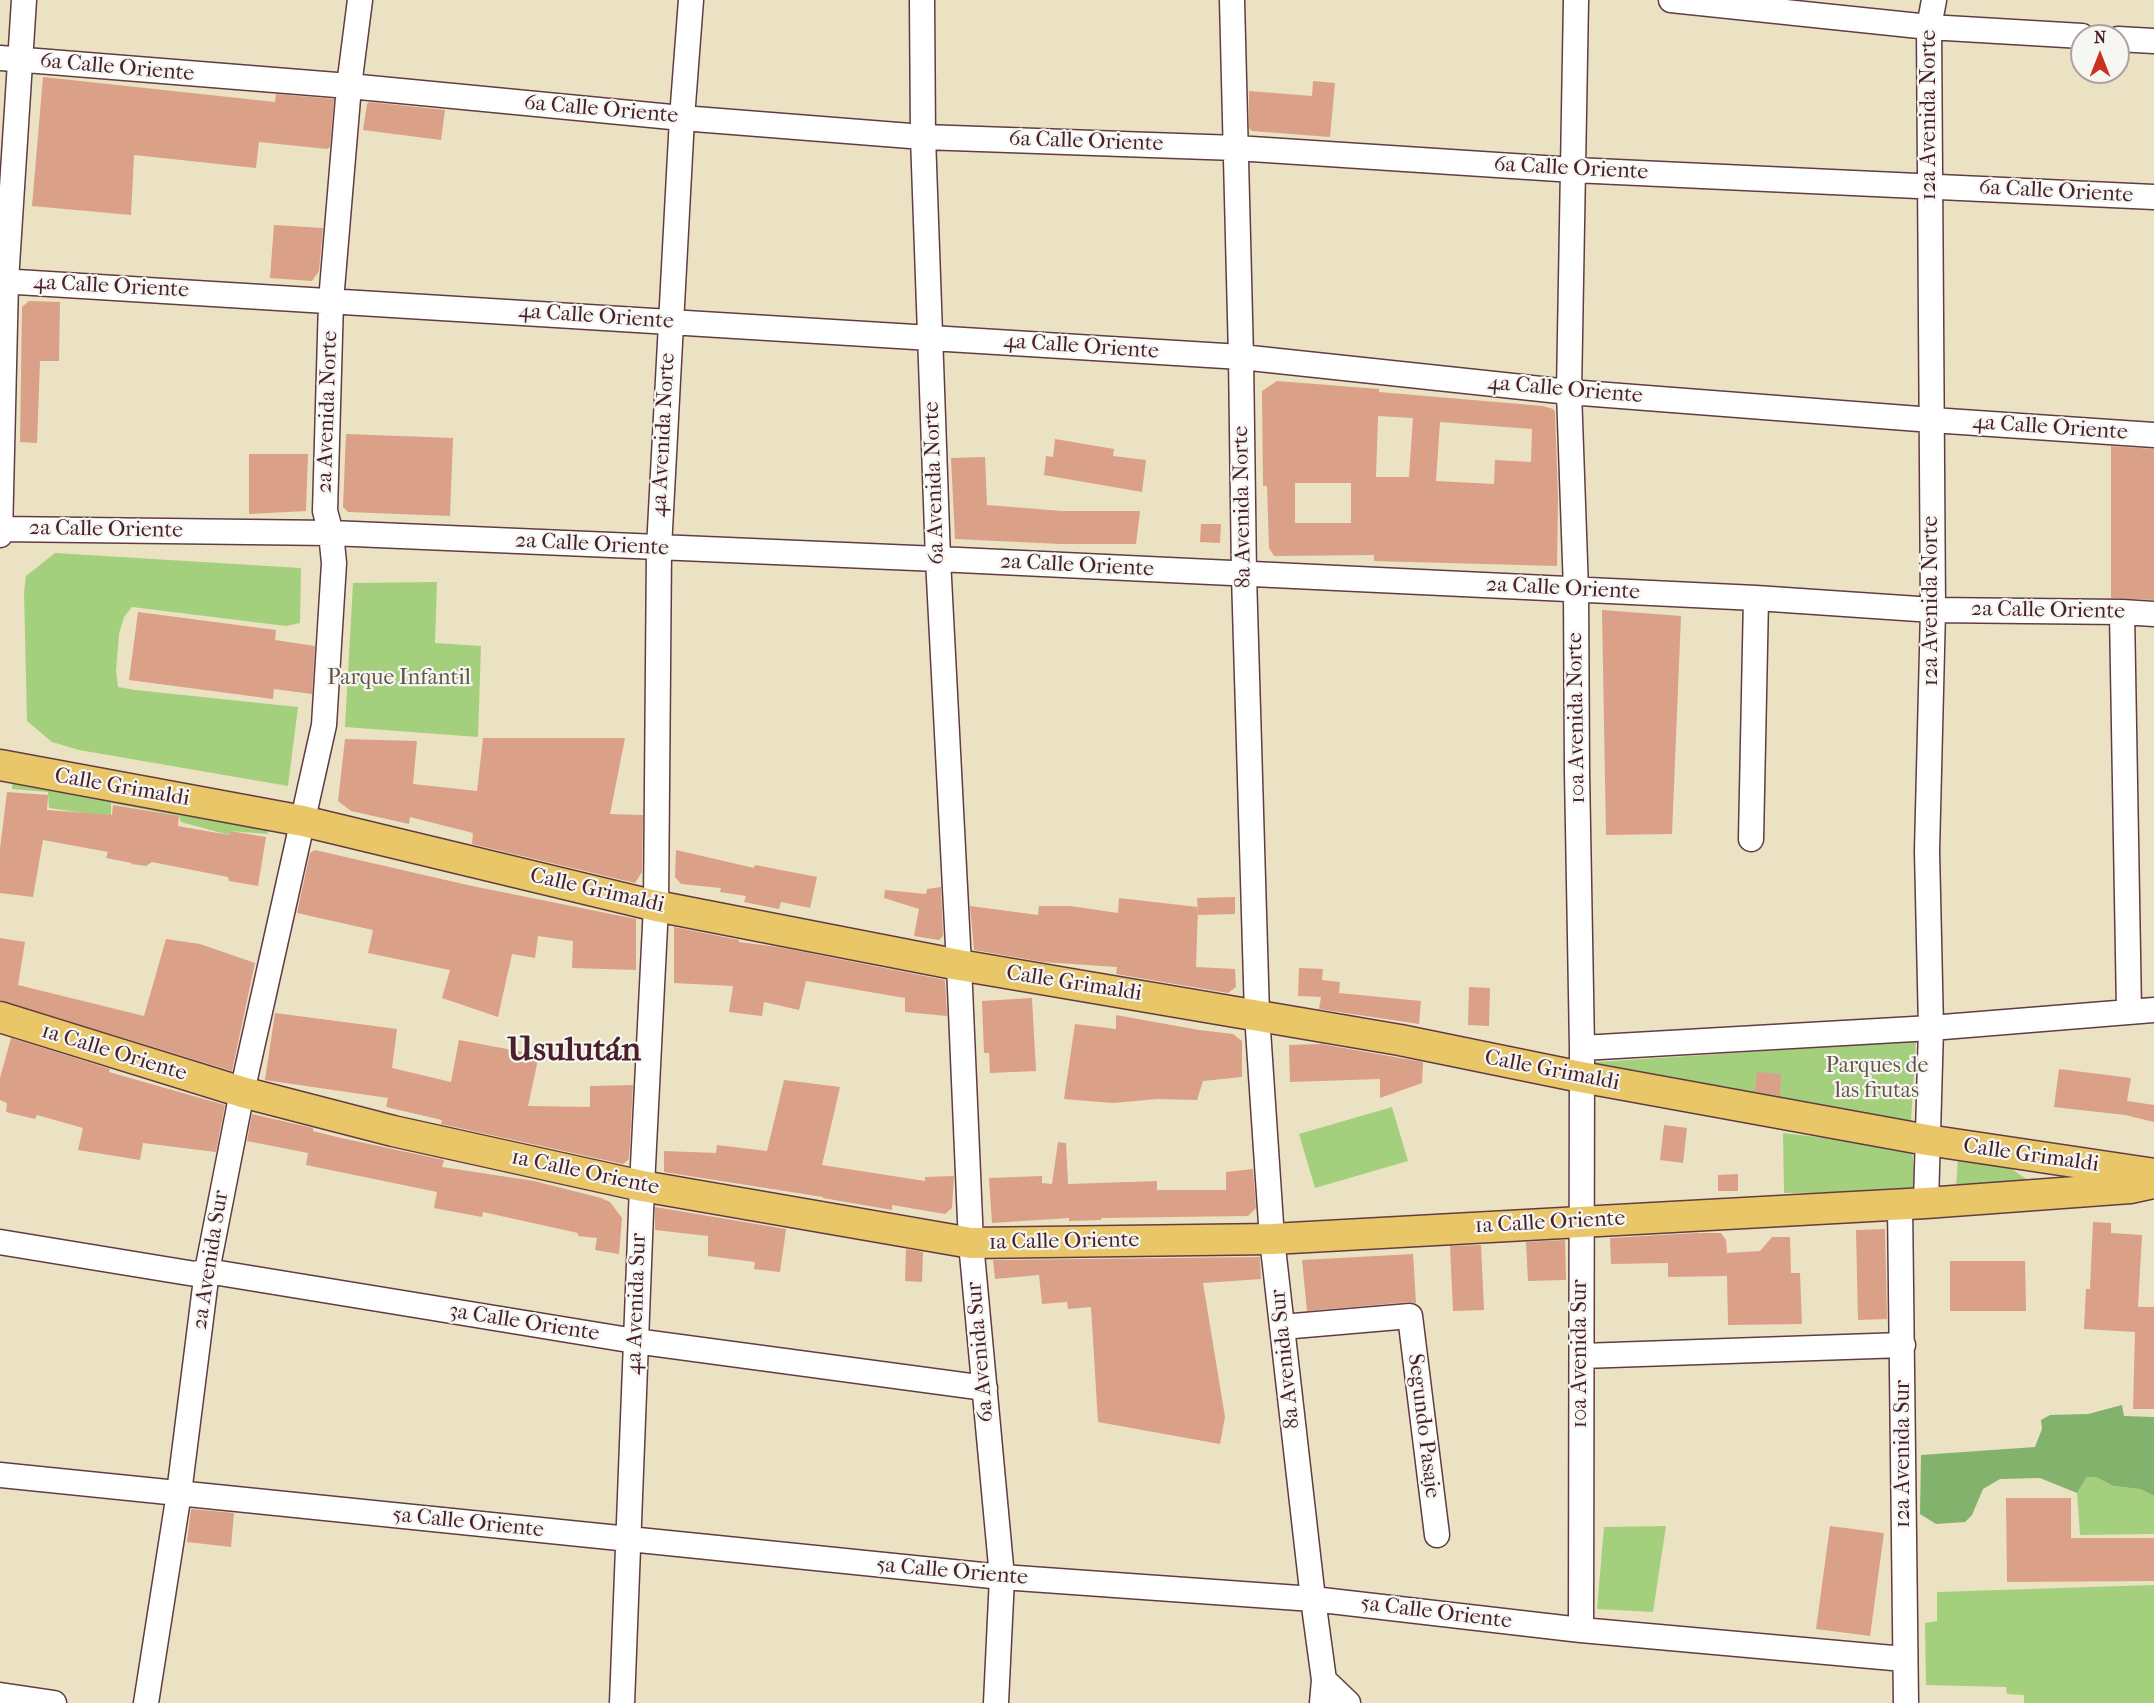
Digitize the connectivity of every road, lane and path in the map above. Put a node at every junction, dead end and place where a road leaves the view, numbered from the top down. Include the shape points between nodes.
1 (24, 0) edge
2 (360, 0) edge
3 (691, 0) edge
4 (922, 0) edge
5 (1232, 0) edge
6 (1576, 0) edge
7 (1671, 0) edge
8 (1934, 0) edge
9 (1929, 27) junction
10 (2070, 35) edge
11 (2130, 40) edge
12 (2154, 41) edge
13 (10, 59) edge
14 (349, 86) junction
15 (682, 118) junction
16 (923, 137) junction
17 (1236, 148) junction
18 (1574, 170) junction
19 (1930, 186) junction
20 (2154, 197) edge
21 (3, 281) edge
22 (331, 301) junction
23 (670, 322) junction
24 (930, 338) junction
25 (1241, 357) junction
26 (1569, 392) junction
27 (1932, 420) junction
28 (2154, 435) edge
29 (0, 529) edge
30 (331, 533) junction
31 (0, 536) edge
32 (658, 548) junction
33 (938, 559) junction
34 (1244, 575) junction
35 (1576, 590) junction
36 (1756, 598) junction
37 (1933, 610) junction
38 (2122, 612) junction
39 (2154, 614) edge
40 (0, 765) edge
41 (303, 821) junction
42 (1751, 838) dead end
43 (656, 906) junction
44 (959, 965) junction
45 (2154, 1010) edge
46 (2129, 1011) junction
47 (1257, 1015) junction
48 (0, 1017) edge
49 (1931, 1028) junction
50 (1582, 1062) junction
51 (242, 1092) junction
52 (1927, 1140) junction
53 (2154, 1174) edge
54 (2154, 1183) edge
55 (642, 1186) junction
56 (1913, 1204) junction
57 (1581, 1221) junction
58 (0, 1226) edge
59 (1272, 1239) junction
60 (0, 1242) edge
61 (971, 1243) junction
62 (207, 1271) junction
63 (1282, 1327) junction
64 (635, 1341) junction
65 (1903, 1345) junction
66 (1582, 1356) junction
67 (985, 1388) junction
68 (0, 1475) edge
69 (179, 1494) junction
70 (1437, 1535) dead end
71 (630, 1540) junction
72 (1002, 1577) junction
73 (1313, 1599) junction
74 (1581, 1630) junction
75 (1904, 1659) junction
76 (1323, 1691) edge
77 (0, 1695) edge
78 (54, 1703) edge
79 (146, 1703) edge
80 (622, 1703) edge
81 (996, 1703) edge
82 (1347, 1703) edge
83 (1906, 1703) edge

1 - 13 street
2 - 14 street, 2a Avenida Norte
3 - 15 street, 4a Avenida Norte
4 - 16 street, 6a Avenida Norte
5 - 17 street, 8a Avenida Norte
6 - 18 street, 10a Avenida Norte
7 - 9 street
8 - 9 street, 12a Avenida Norte
9 - 10 street
9 - 19 street, 12a Avenida Norte
11 - 12 street
13 - 14 street, 6a Calle Oriente
13 - 21 street
14 - 15 street, 6a Calle Oriente
14 - 22 street, 2a Avenida Norte
15 - 16 street, 6a Calle Oriente
15 - 23 street, 4a Avenida Norte
16 - 17 street, 6a Calle Oriente
16 - 24 street, 6a Avenida Norte
17 - 18 street, 6a Calle Oriente
17 - 25 street, 8a Avenida Norte
18 - 19 street, 6a Calle Oriente
18 - 26 street, 10a Avenida Norte
19 - 20 street, 6a Calle Oriente
19 - 27 street, 12a Avenida Norte
21 - 22 street, 4a Calle Oriente
21 - 29 street
22 - 23 street, 4a Calle Oriente
22 - 30 street, 2a Avenida Norte via 325,511
23 - 24 street, 4a Calle Oriente
23 - 32 street, 4a Avenida Norte
24 - 25 street, 4a Calle Oriente
24 - 33 street, 6a Avenida Norte
25 - 26 street, 4a Calle Oriente
25 - 34 street, 8a Avenida Norte
26 - 27 street, 4a Calle Oriente
26 - 35 street, 10a Avenida Norte
27 - 28 street, 4a Calle Oriente
27 - 37 street, 12a Avenida Norte
29 - 30 street, 2a Calle Oriente
29 - 31 street
30 - 32 street, 2a Calle Oriente
30 - 41 street, 2a Avenida Norte via 334,563 328,693
32 - 33 street, 2a Calle Oriente
32 - 43 street, 4a Avenida Norte
33 - 34 street, 2a Calle Oriente
33 - 44 street, 6a Avenida Norte
34 - 35 street, 2a Calle Oriente
34 - 47 street, 8a Avenida Norte
35 - 36 street, 2a Calle Oriente
35 - 50 street, 10a Avenida Norte
36 - 37 street, 2a Calle Oriente
36 - 42 street
37 - 38 street, 2a Calle Oriente
37 - 49 street, 12a Avenida Norte via 1927,851
38 - 39 street, 2a Calle Oriente
38 - 46 street
40 - 41 main road, Calle Grimaldi
41 - 43 main road, Calle Grimaldi
41 - 51 street, 2a Avenida Sur
43 - 44 main road, Calle Grimaldi
43 - 55 street, 4a Avenida Sur
44 - 47 main road, Calle Grimaldi
44 - 61 street, 6a Avenida Sur
45 - 46 street
46 - 49 street
47 - 50 main road, Calle Grimaldi via 1400,1040
47 - 59 street, 8a Avenida Sur
48 - 51 main road, 1a Calle Oriente
49 - 50 street
49 - 52 street, 12a Avenida Norte
50 - 52 main road, Calle Grimaldi
50 - 57 street, 10a Avenida Sur
51 - 55 main road, 1a Calle Oriente via 393,1131
51 - 62 street, 2a Avenida Sur
52 - 53 main road, Calle Grimaldi
52 - 56 street, 12a Avenida Norte
54 - 56 main road, 1a Calle Oriente
55 - 61 main road, 1a Calle Oriente
55 - 64 street, 4a Avenida Sur
56 - 57 main road, 1a Calle Oriente
56 - 65 street, 12a Avenida Sur
57 - 59 main road, 1a Calle Oriente
57 - 66 street, 10a Avenida Sur
58 - 62 street, 3a Calle Oriente via 185,1257
59 - 61 main road, 1a Calle Oriente
59 - 63 street, 8a Avenida Sur
60 - 62 street, 3a Calle Oriente via 195,1274
61 - 67 street, 6a Avenida Sur
62 - 64 street, 3a Calle Oriente
62 - 69 street, 2a Avenida Sur
63 - 70 street, Segundo Pasaje via 1410,1316
63 - 73 street, 8a Avenida Sur
64 - 67 street, 3a Calle Oriente
64 - 71 street, 4a Avenida Sur
65 - 66 street
65 - 75 street, 12a Avenida Sur
66 - 74 street, 10a Avenida Sur
67 - 72 street, 6a Avenida Sur
68 - 69 street, 5a Calle Oriente
69 - 71 street, 5a Calle Oriente
69 - 79 street, 2a Avenida Sur
71 - 72 street, 5a Calle Oriente
71 - 80 street, 4a Avenida Sur
72 - 73 street, 5a Calle Oriente
72 - 81 street, 6a Avenida Sur
73 - 74 street, 5a Calle Oriente
73 - 76 street, 8a Avenida Sur
74 - 75 street, 5a Calle Oriente
75 - 83 street, 12a Avenida Sur
76 - 82 street
77 - 78 street

